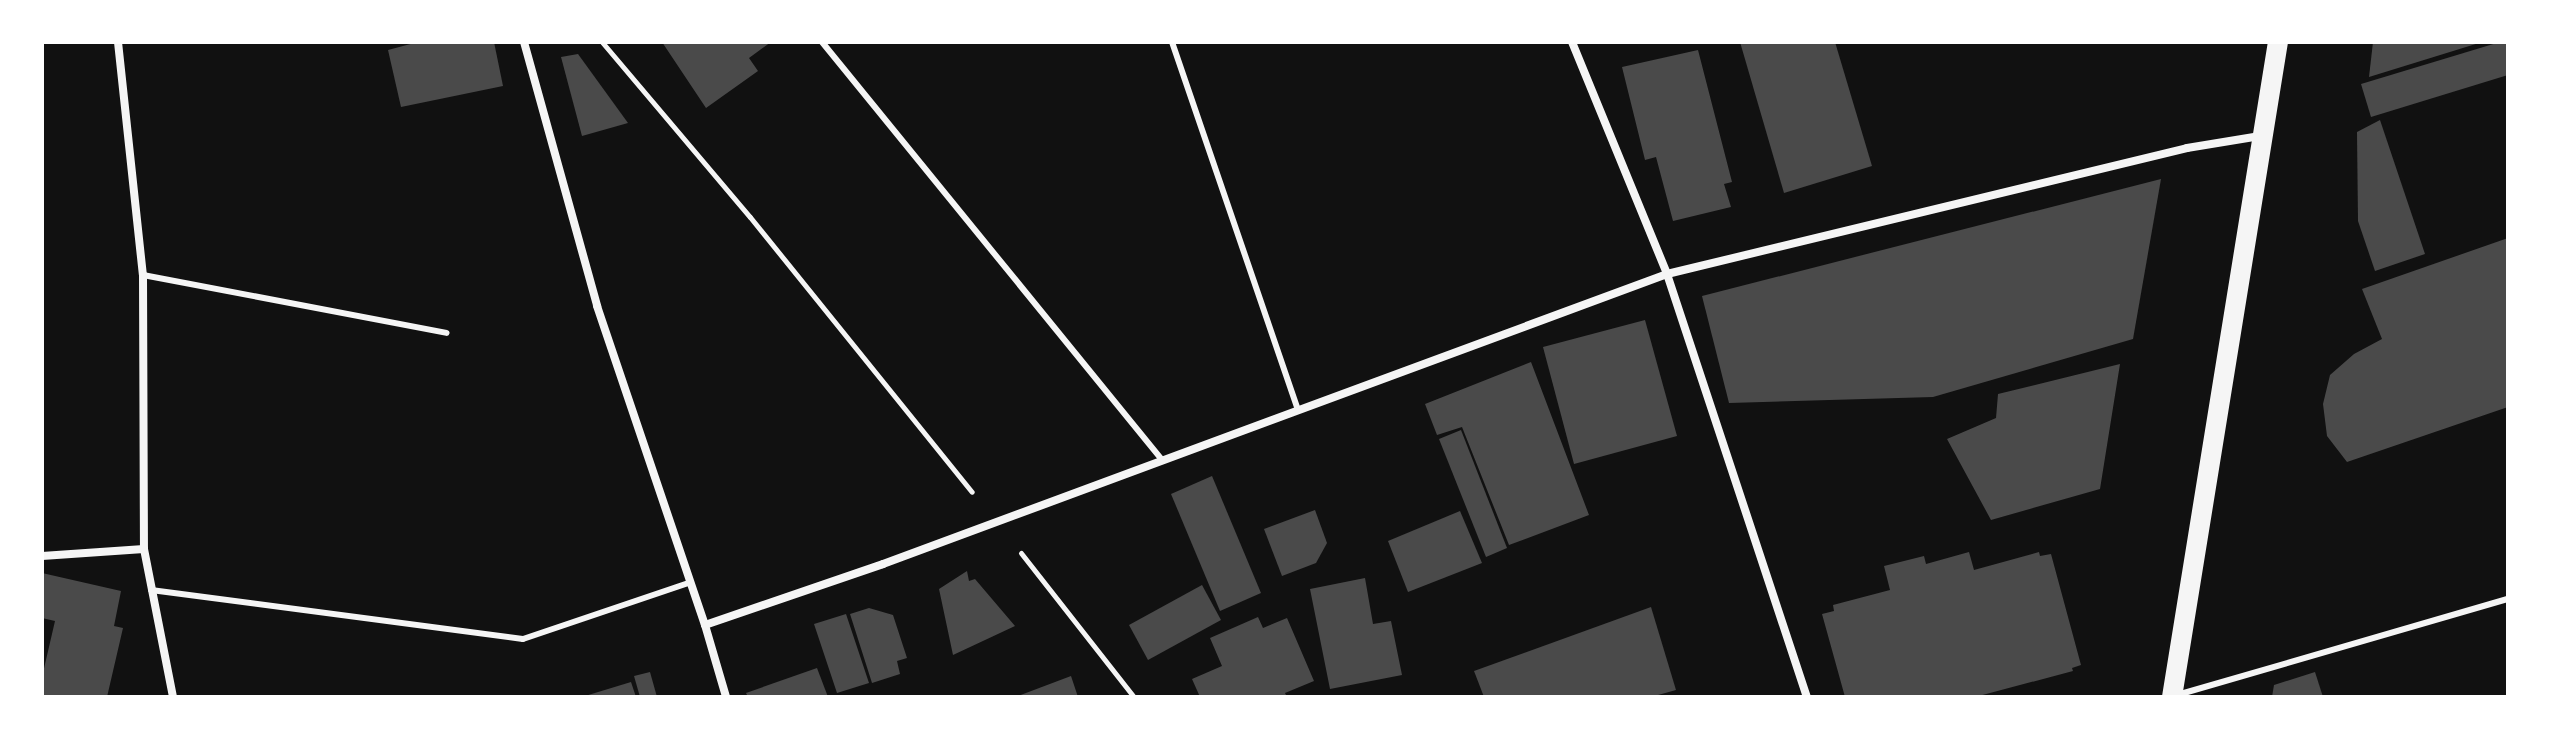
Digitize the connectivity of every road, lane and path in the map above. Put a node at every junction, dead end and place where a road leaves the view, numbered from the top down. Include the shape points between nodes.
1 (118, 42) edge
2 (524, 42) edge
3 (602, 42) edge
4 (822, 42) edge
5 (1172, 42) edge
6 (1572, 42) edge
7 (2278, 42) edge
8 (2265, 135) junction
9 (1667, 274) junction
10 (143, 275) junction
11 (446, 333) dead end
12 (1298, 410) junction
13 (1163, 461) junction
14 (997, 522) junction
15 (144, 549) junction
16 (42, 556) edge
17 (691, 582) junction
18 (151, 590) junction
19 (2508, 599) edge
20 (705, 625) junction
21 (173, 697) edge
22 (726, 697) edge
23 (1134, 697) edge
24 (1807, 697) edge
25 (2170, 697) edge

1 - 10 street
2 - 17 street via 597,306
3 - 14 path
4 - 13 lane
5 - 12 lane
6 - 9 street
7 - 8 main road
8 - 9 street via 2187,148
8 - 25 main road
9 - 12 street
9 - 24 street
10 - 11 lane
10 - 15 street
12 - 13 street
13 - 14 street
14 - 20 street
14 - 23 path
15 - 16 street
15 - 18 street
17 - 18 lane via 523,639
17 - 20 street
18 - 21 street
19 - 25 lane
20 - 22 street

